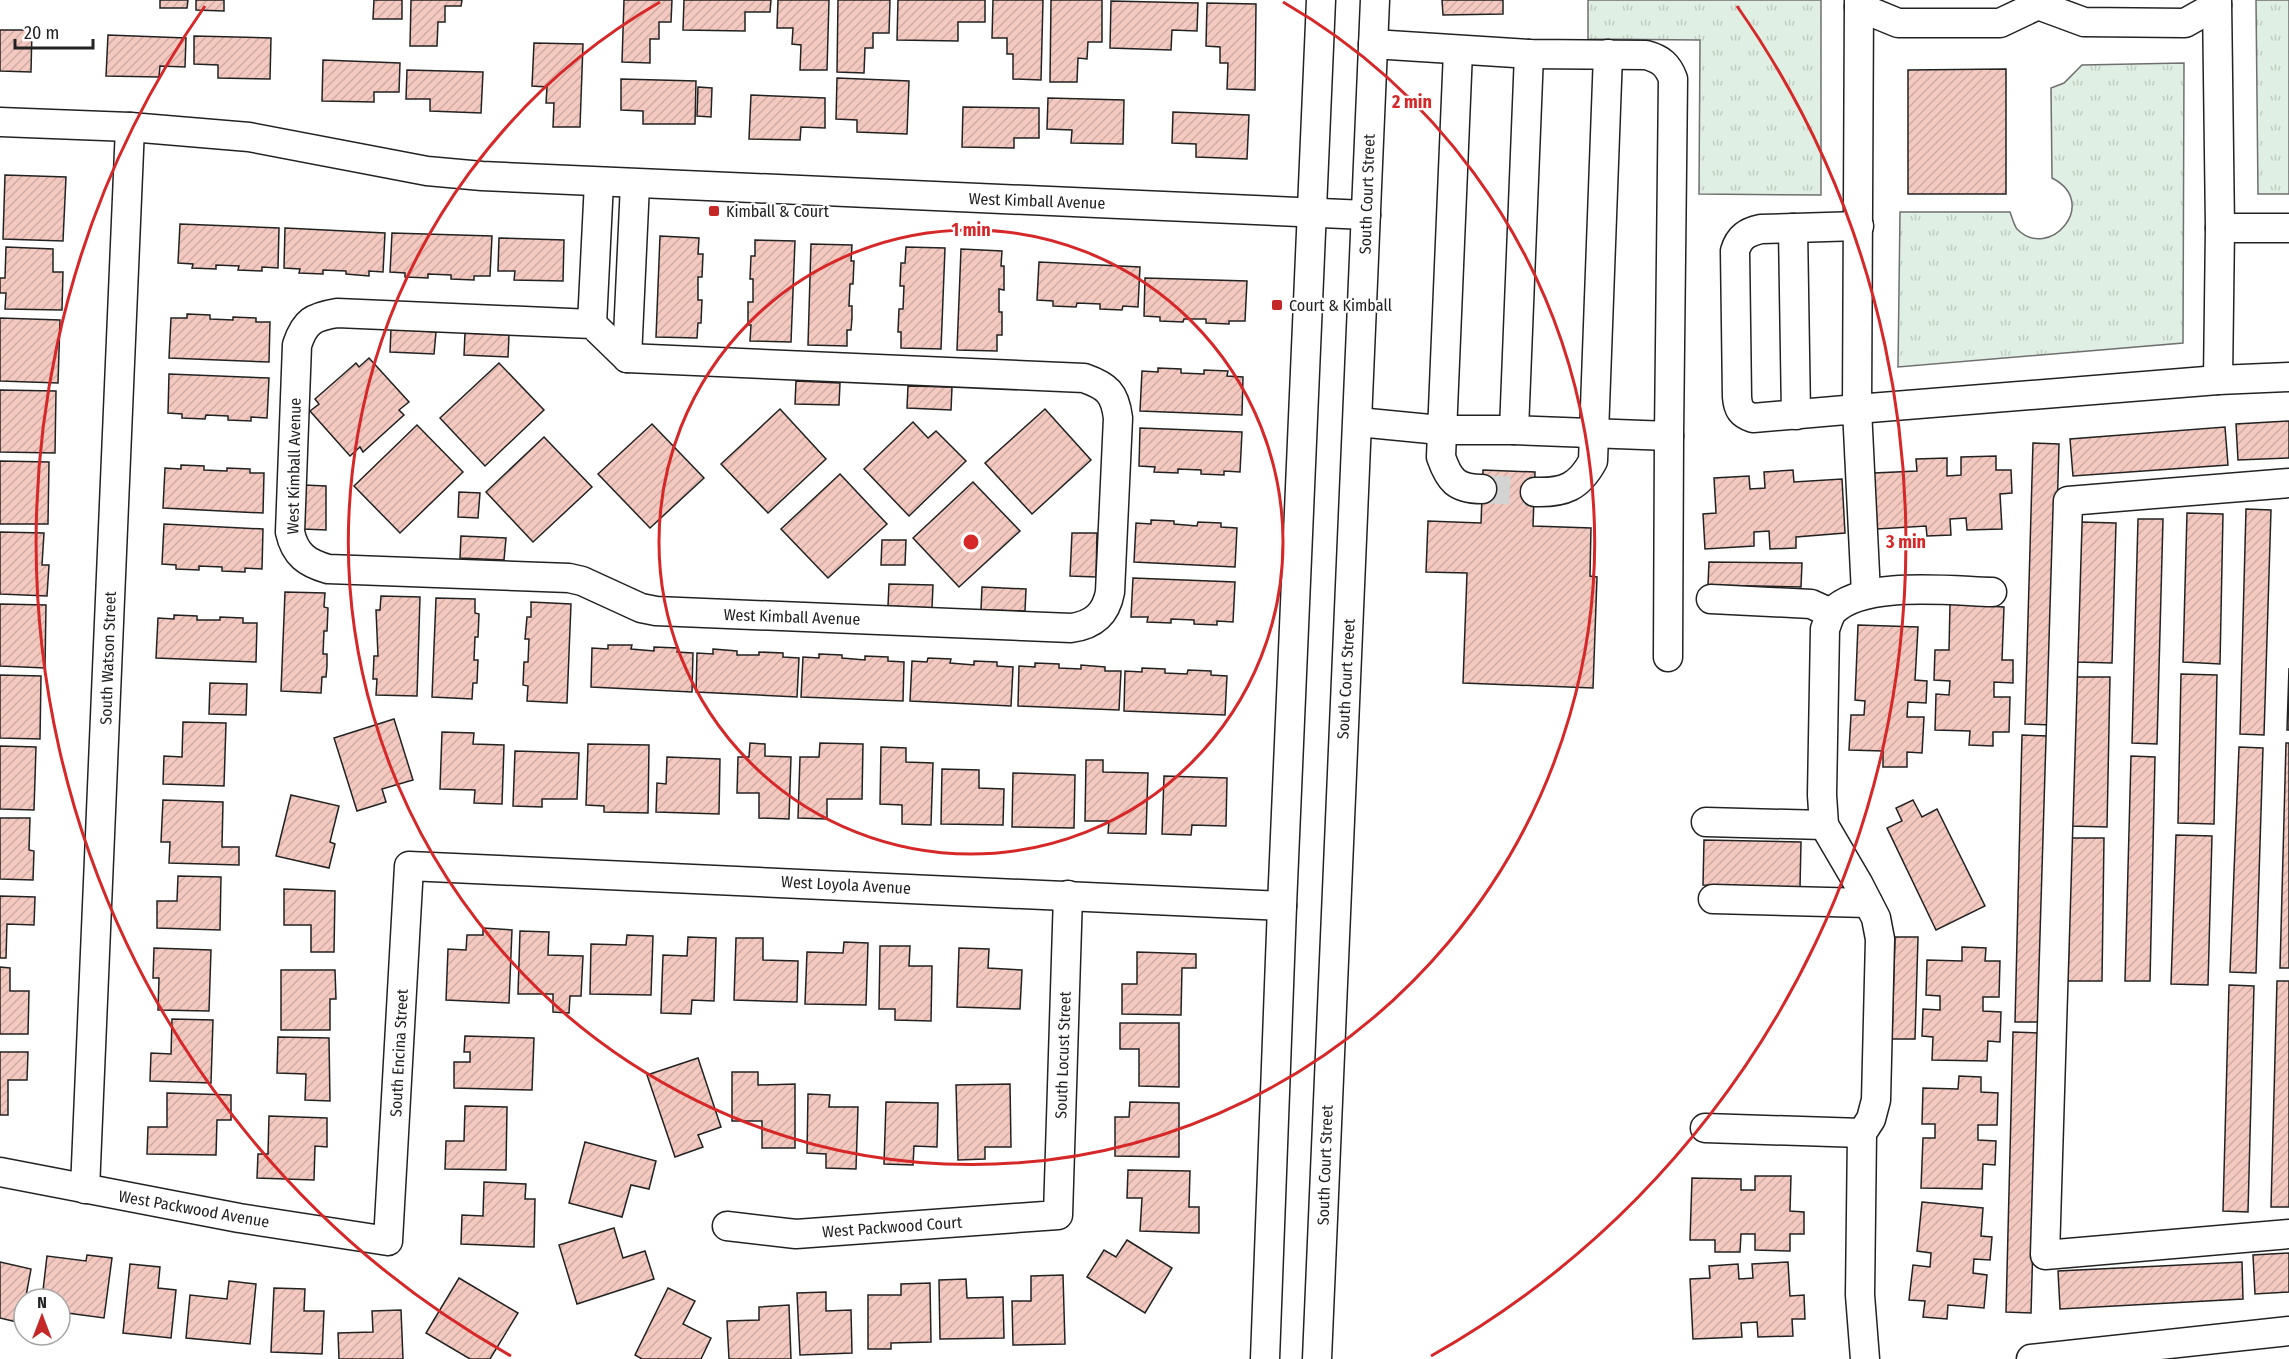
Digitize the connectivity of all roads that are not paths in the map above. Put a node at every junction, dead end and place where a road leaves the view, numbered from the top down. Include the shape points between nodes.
1 (1321, 0) edge
2 (1375, 0) edge
3 (2039, 1) edge
4 (1866, 2) edge
5 (2213, 2) edge
6 (1373, 44) junction
7 (1458, 51) junction
8 (1529, 54) junction
9 (1608, 54) junction
10 (0, 122) edge
11 (130, 127) junction
12 (599, 182) junction
13 (635, 184) junction
14 (1312, 212) junction
15 (1366, 215) junction
16 (1859, 226) junction
17 (1793, 228) junction
18 (2220, 228) junction
19 (2289, 228) edge
20 (595, 266) junction
21 (632, 268) junction
22 (592, 324) junction
23 (627, 358) junction
24 (2289, 377) edge
25 (2218, 380) junction
26 (1857, 409) junction
27 (1796, 415) junction
28 (1358, 422) junction
29 (1440, 430) junction
30 (1514, 430) junction
31 (1595, 434) junction
32 (1669, 436) junction
33 (2289, 483) edge
34 (1482, 489) tunnel mouth
35 (1535, 492) tunnel mouth
36 (1992, 592) dead end
37 (1866, 594) junction
38 (1711, 599) dead end
39 (1831, 614) junction
40 (1668, 657) dead end
41 (1706, 822) dead end
42 (1824, 825) junction
43 (409, 866) joint
44 (1068, 895) junction
45 (1713, 899) dead end
46 (1868, 903) junction
47 (1282, 906) junction
48 (1705, 1128) dead end
49 (1862, 1133) junction
50 (0, 1172) edge
51 (85, 1189) junction
52 (1058, 1215) joint
53 (728, 1226) dead end
54 (2289, 1234) edge
55 (388, 1241) joint
56 (2289, 1331) edge
57 (1266, 1359) edge
58 (1317, 1359) edge
59 (1865, 1359) edge
60 (2031, 1359) edge

1 - 14 street
2 - 6 street, South Court Street
3 - 4 street via 2000,23 1898,23
3 - 5 street via 2085,22 2185,23
4 - 16 street
5 - 18 street
6 - 7 street
6 - 15 street, South Court Street
7 - 8 street
7 - 29 street
8 - 9 street
8 - 30 street
9 - 31 street
9 - 32 street via 1657,58 1672,80
10 - 11 street, West Kimball Avenue
11 - 12 street, West Kimball Avenue via 249,137 428,171
11 - 51 street, South Watson Street
12 - 13 street, West Kimball Avenue
12 - 20 street
13 - 14 street, West Kimball Avenue
13 - 21 street
14 - 15 street, West Kimball Avenue
14 - 47 street
15 - 28 street, South Court Street
16 - 17 street
16 - 26 street
17 - 27 street
17 - 27 street via 1748,232 1738,241 1735,251 1738,407 1743,415 1753,418
18 - 19 street
18 - 25 street
20 - 21 street
20 - 22 street
21 - 23 street
22 - 23 street
22 - 23 street, West Kimball Avenue via 337,313 309,322 297,345 290,532 299,555 310,564 328,569 575,579 656,611 1071,628 1092,622 1107,606 1118,418 1110,392 1099,383 1084,378
24 - 25 street
25 - 26 street
26 - 27 street
26 - 37 street
28 - 29 street
28 - 58 street, South Court Street
29 - 30 street
29 - 34 street via 1441,456 1447,473 1456,484
30 - 31 street
31 - 32 street
31 - 35 street via 1593,461 1586,475 1573,486
32 - 40 street
33 - 54 street via 2068,501 2045,1255
36 - 37 street via 1897,590
37 - 39 street via 1845,602
38 - 39 street via 1811,604
39 - 42 street via 1825,630
41 - 42 street
42 - 46 street
43 - 44 street, West Loyola Avenue
43 - 55 street, South Encina Street
44 - 47 street, West Loyola Avenue
44 - 52 street, South Locust Street
45 - 46 street
46 - 49 street via 1879,929 1879,1008 1876,1100
47 - 57 street
48 - 49 street
49 - 59 street via 1860,1295
50 - 51 street, West Packwood Avenue
51 - 55 street, West Packwood Avenue
52 - 53 street, West Packwood Court via 796,1234
56 - 60 street

